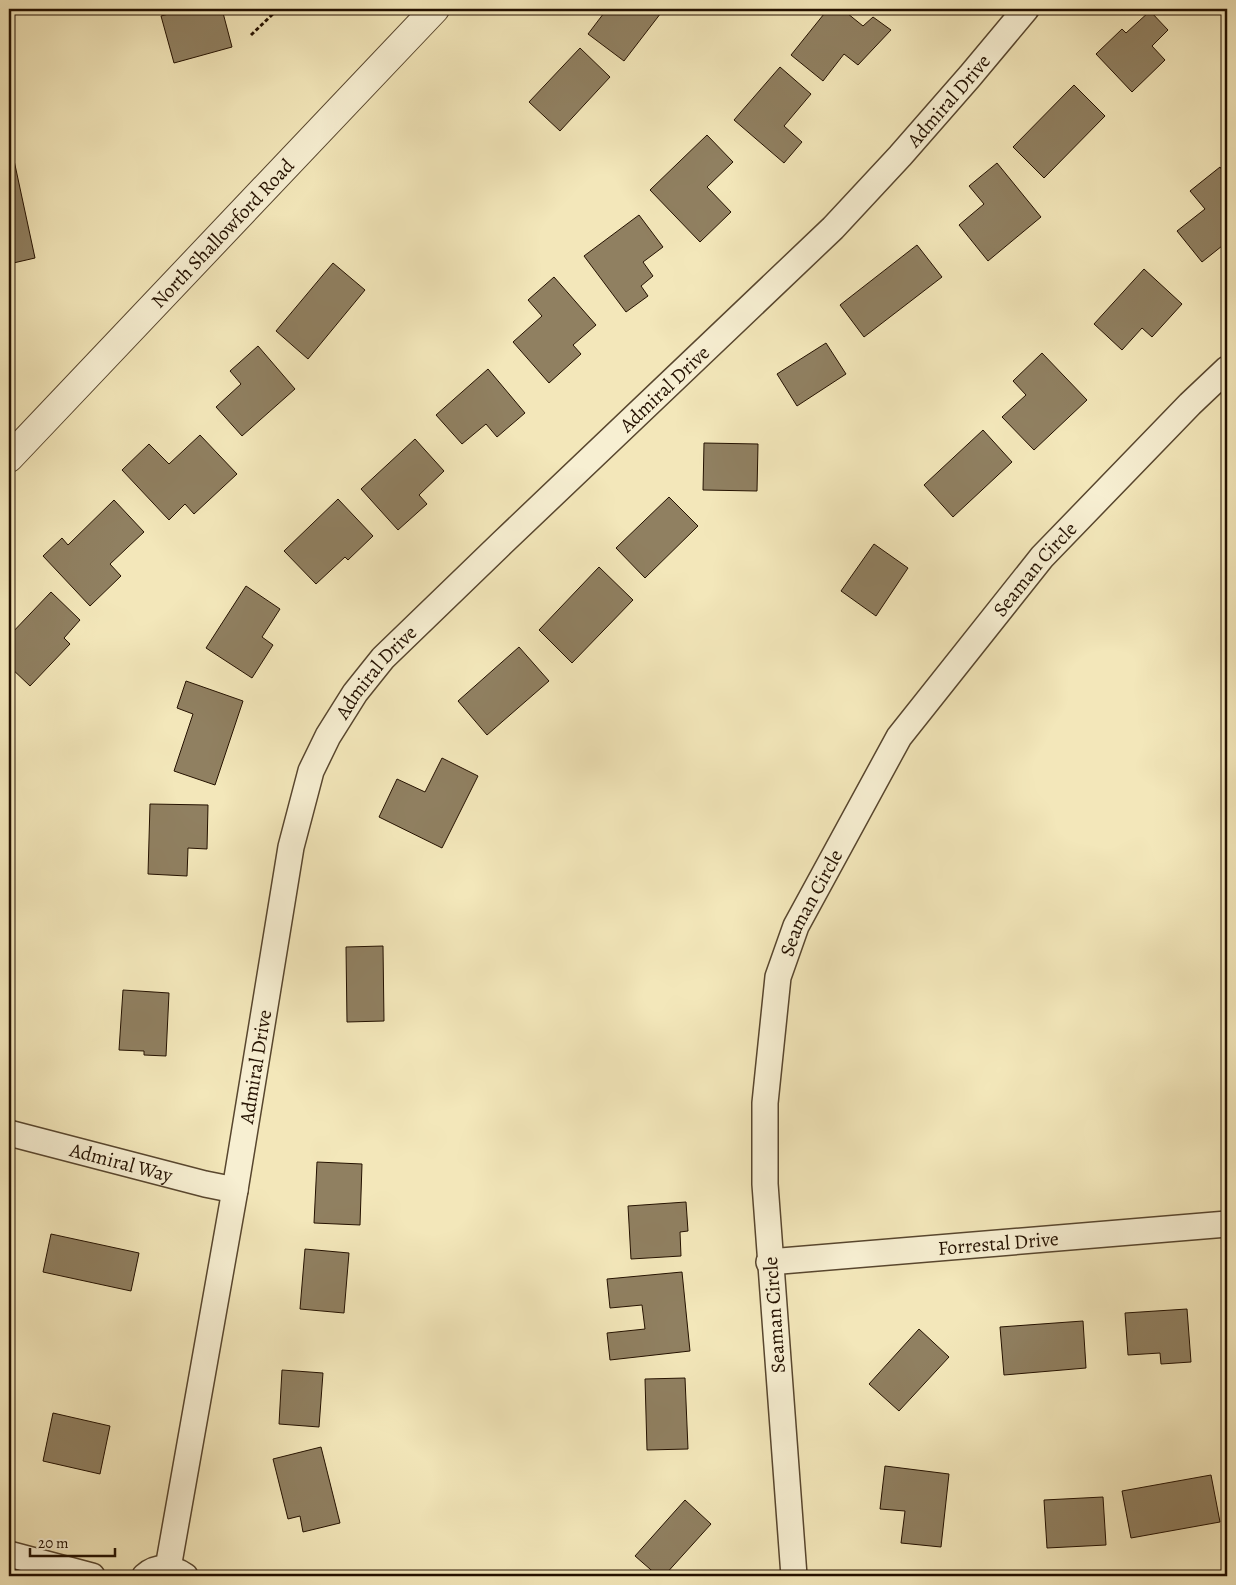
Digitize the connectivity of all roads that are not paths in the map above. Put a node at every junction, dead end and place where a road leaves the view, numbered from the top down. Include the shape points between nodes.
1 (435, 9) edge
2 (1026, 9) edge
3 (1227, 369) edge
4 (9, 458) edge
5 (9, 1133) edge
6 (235, 1190) junction
7 (1227, 1224) edge
8 (770, 1262) junction
9 (9, 1554) edge
10 (176, 1572) edge
11 (92, 1576) edge
12 (145, 1576) edge
13 (794, 1576) edge

1 - 4 street, North Shallowford Road
2 - 6 street, Admiral Drive via 906,149 833,228 425,617 355,693 311,771 291,847
3 - 8 street, Seaman Circle via 1042,557 899,737 796,926 778,977 764,1103 764,1184
5 - 6 street, Admiral Way
6 - 10 street, Admiral Drive
7 - 8 street, Forrestal Drive
8 - 13 street, Seaman Circle
9 - 11 street
10 - 12 street via 158,1569

